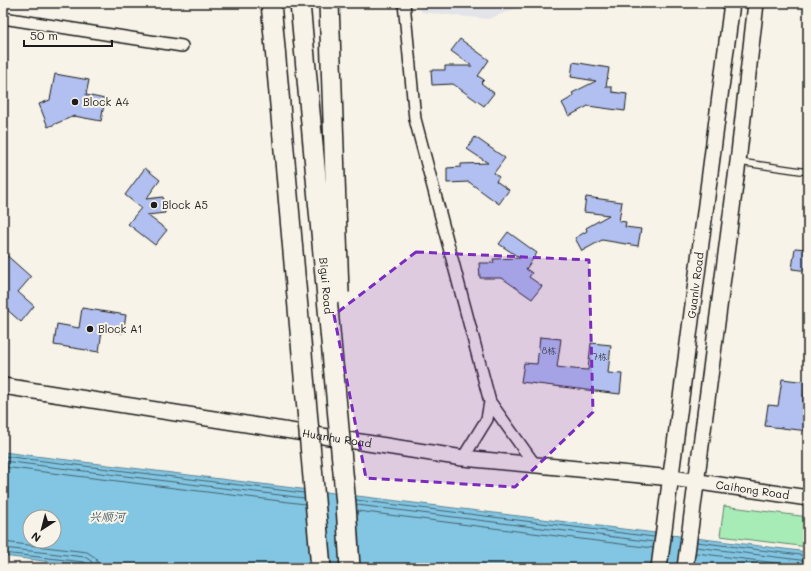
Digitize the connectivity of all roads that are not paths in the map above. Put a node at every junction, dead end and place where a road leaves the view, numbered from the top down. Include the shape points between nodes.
1 (271, 3) edge
2 (300, 3) edge
3 (329, 3) edge
4 (404, 3) edge
5 (732, 3) edge
6 (756, 3) edge
7 (3, 18) edge
8 (182, 46) dead end
9 (738, 162) junction
10 (808, 172) edge
11 (3, 386) edge
12 (490, 402) junction
13 (463, 458) junction
14 (535, 465) junction
15 (672, 478) junction
16 (696, 482) junction
17 (808, 498) edge
18 (347, 532) junction
19 (321, 568) edge
20 (350, 568) edge
21 (659, 568) edge
22 (685, 568) edge

1 - 19 highway, bridge
2 - 18 highway, Bigui Road, bridge
3 - 18 highway, bridge
4 - 12 street via 415,119
5 - 15 main road, Guanlv Road
6 - 9 main road
7 - 8 street
9 - 10 lane
9 - 16 main road
11 - 13 main road, Huanhu Road
12 - 13 street via 486,418
12 - 14 street
13 - 14 main road, Huanhu Road
14 - 15 main road, Huanhu Road
15 - 16 main road, Caihong Road
15 - 21 main road, Guanlv Road
16 - 17 main road, Caihong Road
16 - 22 main road
18 - 20 highway, Bigui Road, bridge

